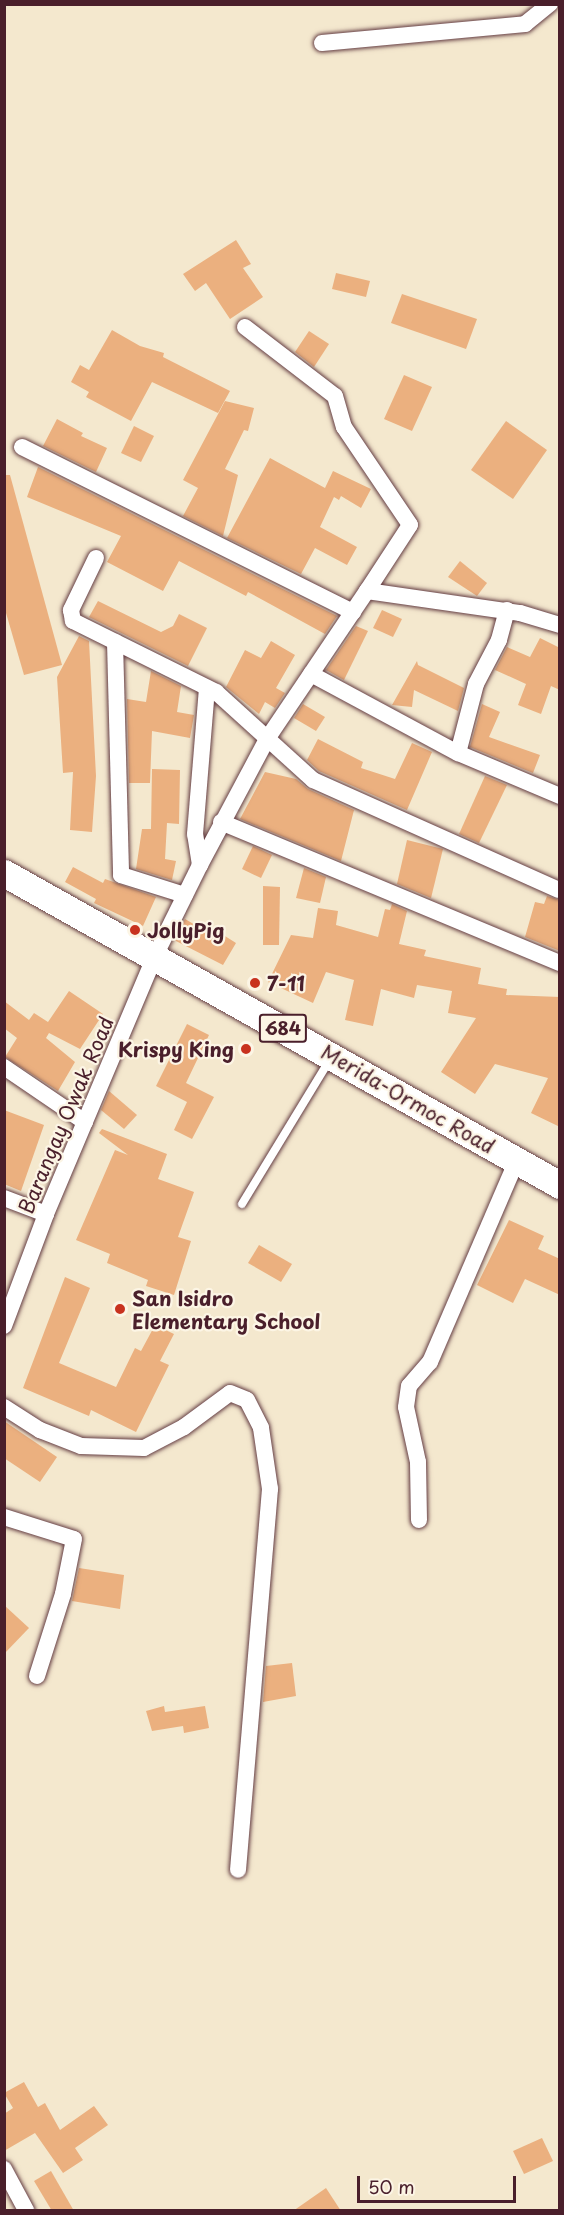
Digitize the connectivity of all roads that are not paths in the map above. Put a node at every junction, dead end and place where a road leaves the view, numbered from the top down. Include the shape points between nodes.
1 (550, 4) edge
2 (322, 43) dead end
3 (245, 327) dead end
4 (22, 447) dead end
5 (96, 558) dead end
6 (367, 591) junction
7 (507, 610) junction
8 (353, 612) junction
9 (560, 625) edge
10 (115, 642) junction
11 (311, 674) junction
12 (207, 688) junction
13 (267, 739) junction
14 (458, 753) junction
15 (560, 796) edge
16 (221, 822) junction
17 (200, 865) junction
18 (4, 873) edge
19 (559, 890) edge
20 (185, 895) junction
21 (156, 954) junction
22 (560, 963) edge
23 (332, 1056) junction
24 (4, 1067) edge
25 (85, 1122) junction
26 (516, 1162) junction
27 (560, 1185) edge
28 (4, 1198) edge
29 (242, 1204) dead end
30 (46, 1214) junction
31 (9, 1294) edge
32 (4, 1326) edge
33 (4, 1407) edge
34 (4, 1516) edge
35 (418, 1520) dead end
36 (37, 1676) dead end
37 (238, 1870) dead end
38 (4, 2169) edge
39 (26, 2211) edge

1 - 2 street via 525,24
3 - 6 street, Barangay Owak Road via 335,396 344,427 410,525
4 - 8 street
5 - 10 street via 70,616
6 - 7 street
6 - 8 street, Barangay Owak Road
7 - 9 street
7 - 14 street via 499,640 476,684
8 - 11 street, Barangay Owak Road
10 - 12 street
10 - 20 street via 121,875
11 - 13 street, Barangay Owak Road
11 - 14 street
12 - 13 street via 232,704
12 - 17 street via 195,834
13 - 16 street, Barangay Owak Road
13 - 19 street via 313,780
14 - 15 street
16 - 17 street, Barangay Owak Road
16 - 22 street
17 - 20 street, Barangay Owak Road
18 - 21 highway, Merida-Ormoc Road / 684
20 - 21 street, Barangay Owak Road
21 - 23 highway, Merida-Ormoc Road / 684
21 - 25 street, Barangay Owak Road
23 - 26 highway, Merida-Ormoc Road / 684
23 - 29 lane
24 - 25 street
25 - 30 street, Barangay Owak Road
26 - 27 highway, Merida-Ormoc Road / 684
26 - 35 street via 430,1362 409,1386 406,1407 418,1462
28 - 30 street
30 - 31 street, Barangay Owak Road
31 - 32 street, Barangay Owak Road
33 - 37 street via 40,1430 81,1446 144,1448 184,1427 230,1393 247,1400 261,1428 270,1489
34 - 36 street via 74,1539 63,1594
38 - 39 street

